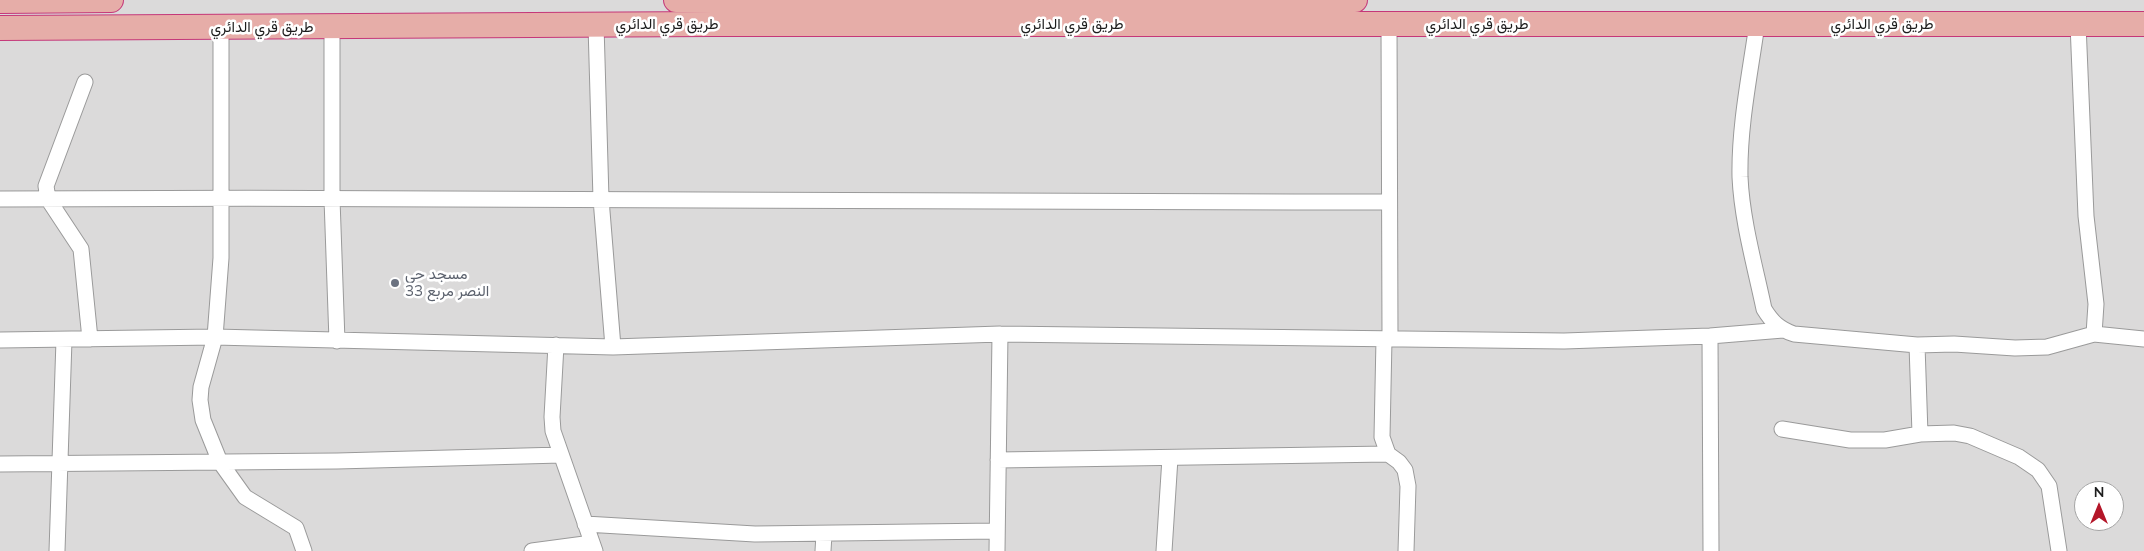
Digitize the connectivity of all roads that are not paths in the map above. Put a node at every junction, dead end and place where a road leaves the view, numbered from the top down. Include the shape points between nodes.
1 (111, 0) edge
2 (676, 0) edge
3 (1273, 0) edge
4 (1355, 0) edge
5 (0, 1) edge
6 (1389, 24) junction
7 (1757, 24) junction
8 (2078, 24) junction
9 (2144, 24) edge
10 (596, 25) junction
11 (332, 26) junction
12 (221, 27) junction
13 (0, 28) edge
14 (85, 82) dead end
15 (221, 198) junction
16 (0, 199) edge
17 (48, 199) junction
18 (332, 199) junction
19 (602, 199) junction
20 (1389, 202) junction
21 (1783, 330) junction
22 (1000, 334) junction
23 (2094, 334) junction
24 (1710, 336) junction
25 (215, 337) junction
26 (90, 339) junction
27 (1387, 339) junction
28 (2144, 339) edge
29 (0, 340) edge
30 (64, 340) junction
31 (337, 341) junction
32 (556, 345) junction
33 (1917, 345) junction
34 (613, 347) junction
35 (1782, 429) dead end
36 (1920, 434) junction
37 (1388, 454) junction
38 (560, 455) junction
39 (1170, 458) junction
40 (998, 460) junction
41 (220, 462) junction
42 (59, 463) junction
43 (0, 464) edge
44 (585, 524) junction
45 (997, 531) junction
46 (824, 534) junction
47 (593, 547) edge
48 (57, 551) edge
49 (304, 551) edge
50 (532, 551) edge
51 (824, 551) edge
52 (997, 551) edge
53 (1164, 551) edge
54 (1406, 551) edge
55 (1711, 551) edge
56 (2059, 551) edge

1 - 5 highway
2 - 3 highway, طريق قري الدائري
3 - 4 highway, طريق قري الدائري
6 - 7 highway, طريق قري الدائري
6 - 10 highway, طريق قري الدائري
6 - 20 street
7 - 8 highway, طريق قري الدائري
7 - 21 street via 1742,127 1740,177 1764,309
8 - 9 highway, طريق قري الدائري
8 - 23 street via 2086,216 2096,304
10 - 11 highway, طريق قري الدائري
10 - 19 street
11 - 12 highway, طريق قري الدائري
11 - 18 street
12 - 13 highway, طريق قري الدائري
12 - 15 street
14 - 17 street via 47,179
15 - 17 street
15 - 18 street
15 - 25 street via 221,258
16 - 17 street
17 - 26 street via 81,249
18 - 19 street
18 - 31 street
19 - 20 street
19 - 34 street
20 - 27 street
21 - 24 street
21 - 33 street via 1794,334
22 - 27 street
22 - 34 street
22 - 40 street
23 - 28 street
23 - 33 street via 2047,347
24 - 27 street via 1564,341
24 - 55 street
25 - 26 street
25 - 31 street
25 - 41 street via 200,400
26 - 30 street
27 - 37 street via 1382,437
29 - 30 street
30 - 42 street
31 - 32 street
32 - 34 street
32 - 38 street via 552,417
33 - 36 street
35 - 36 street via 1850,440 1885,440
36 - 56 street via 1970,436 2028,461 2048,486
37 - 39 street
37 - 54 street via 1400,462 1408,486
38 - 41 street
38 - 44 street
39 - 40 street
39 - 53 street
40 - 45 street
41 - 42 street
41 - 49 street via 253,503 296,528
42 - 43 street
42 - 48 street
44 - 46 street via 755,534
44 - 47 street
45 - 46 street
45 - 52 street
46 - 51 street
47 - 50 street

